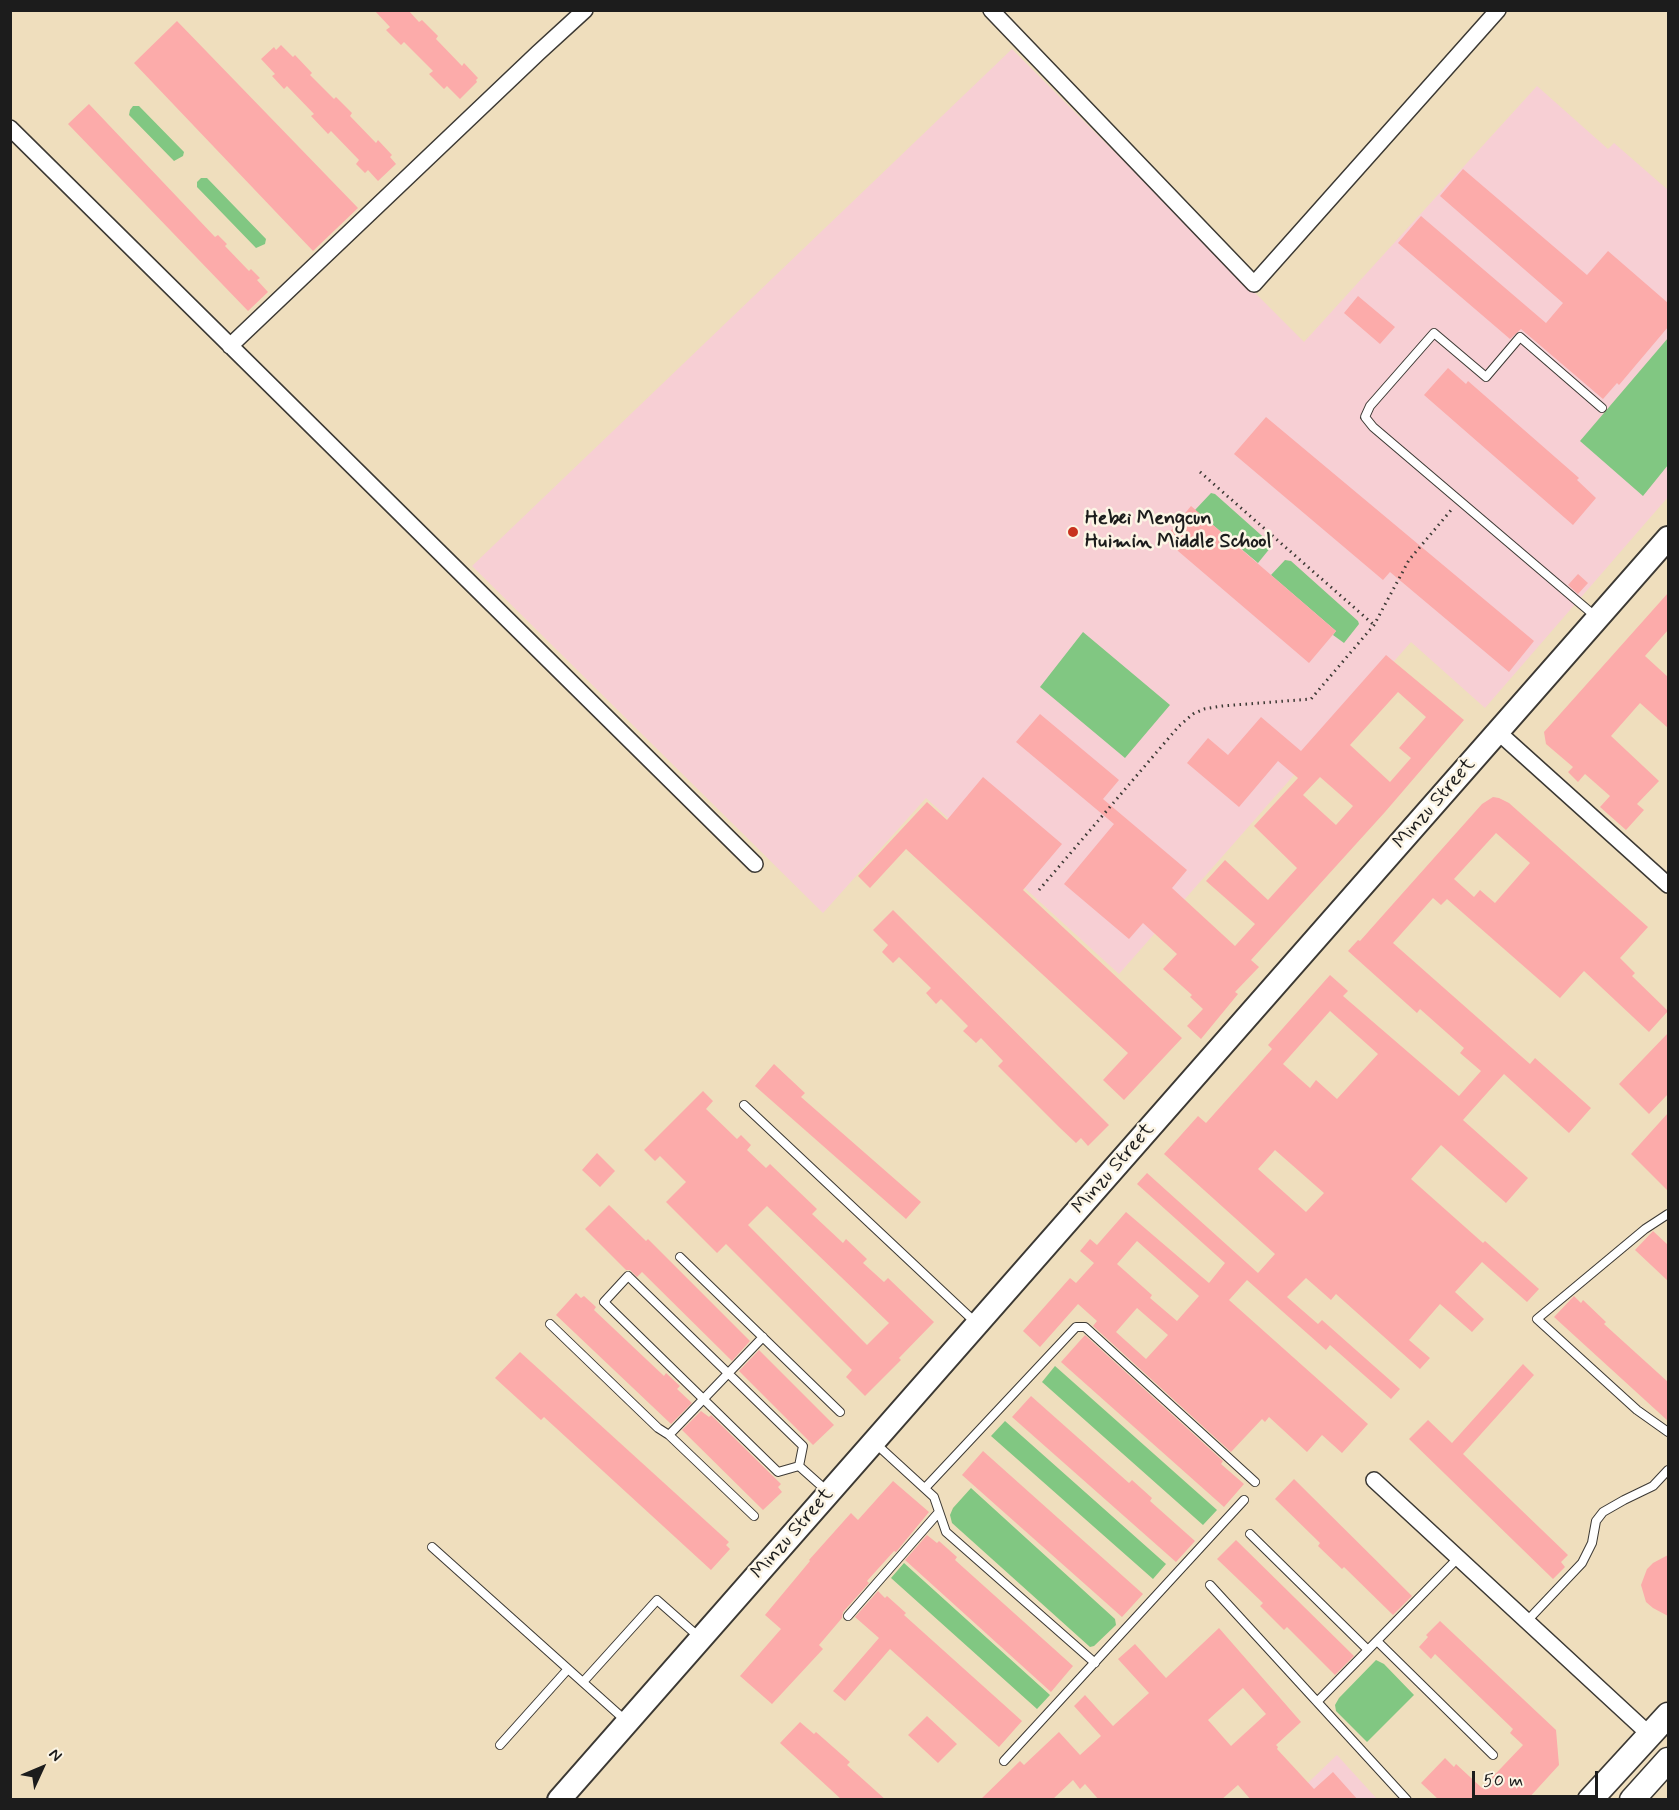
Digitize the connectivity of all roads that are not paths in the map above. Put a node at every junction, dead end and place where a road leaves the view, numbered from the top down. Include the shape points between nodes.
1 (585, 10) edge
2 (991, 10) edge
3 (1498, 10) edge
4 (10, 128) edge
5 (230, 346) junction
6 (1602, 408) dead end
7 (1668, 538) edge
8 (1598, 618) junction
9 (1498, 732) junction
10 (755, 864) dead end
11 (1668, 885) edge
12 (744, 1105) dead end
13 (1668, 1214) edge
14 (680, 1257) dead end
15 (550, 1324) dead end
16 (977, 1324) junction
17 (763, 1337) junction
18 (728, 1373) junction
19 (704, 1399) junction
20 (840, 1412) dead end
21 (1668, 1432) edge
22 (669, 1435) junction
23 (874, 1442) junction
24 (799, 1466) junction
25 (1668, 1470) edge
26 (1374, 1480) dead end
27 (1255, 1482) dead end
28 (926, 1487) junction
29 (829, 1492) junction
30 (1244, 1500) dead end
31 (939, 1512) junction
32 (754, 1516) dead end
33 (1250, 1534) dead end
34 (432, 1547) dead end
35 (1458, 1558) junction
36 (1210, 1585) dead end
37 (848, 1616) dead end
38 (1527, 1622) junction
39 (701, 1639) junction
40 (1377, 1641) junction
41 (1368, 1650) junction
42 (1095, 1663) junction
43 (568, 1669) junction
44 (583, 1682) junction
45 (1317, 1702) junction
46 (1668, 1715) edge
47 (627, 1722) junction
48 (1650, 1735) junction
49 (500, 1745) dead end
50 (1493, 1755) dead end
51 (1668, 1760) edge
52 (1004, 1761) dead end
53 (559, 1800) edge
54 (1407, 1800) edge
55 (1590, 1800) edge
56 (1632, 1800) edge

1 - 5 street
2 - 3 street via 1254,284
4 - 5 street
5 - 10 street
6 - 8 lane via 1520,337 1486,377 1434,333 1370,406 1365,417
7 - 8 main road, Minzu Street
8 - 9 main road, Minzu Street
9 - 11 street
9 - 16 main road, Minzu Street
12 - 16 lane
13 - 21 lane via 1537,1319 1637,1410
14 - 17 lane
15 - 22 lane via 657,1428
16 - 23 main road, Minzu Street
17 - 18 lane
17 - 20 lane
18 - 19 lane
18 - 19 lane via 628,1276 604,1302
18 - 24 lane via 803,1446
19 - 22 lane
19 - 24 lane via 778,1472
22 - 32 lane
23 - 28 lane
23 - 29 main road, Minzu Street
24 - 29 lane
25 - 38 lane via 1653,1486 1603,1512 1596,1521 1592,1543 1582,1563
26 - 35 street
27 - 28 lane via 1085,1327 1076,1327
28 - 31 lane
29 - 39 main road, Minzu Street
30 - 42 lane
31 - 37 lane
31 - 42 lane via 946,1533
33 - 41 lane
34 - 43 lane
35 - 38 street
35 - 40 lane
36 - 45 lane
38 - 48 street
39 - 44 lane via 657,1600
39 - 47 main road, Minzu Street
40 - 41 lane
40 - 50 lane
41 - 45 lane
42 - 52 lane
43 - 44 lane
43 - 49 lane
44 - 47 lane
45 - 54 lane
46 - 48 main road
47 - 53 main road, Minzu Street
48 - 55 main road
51 - 56 main road

